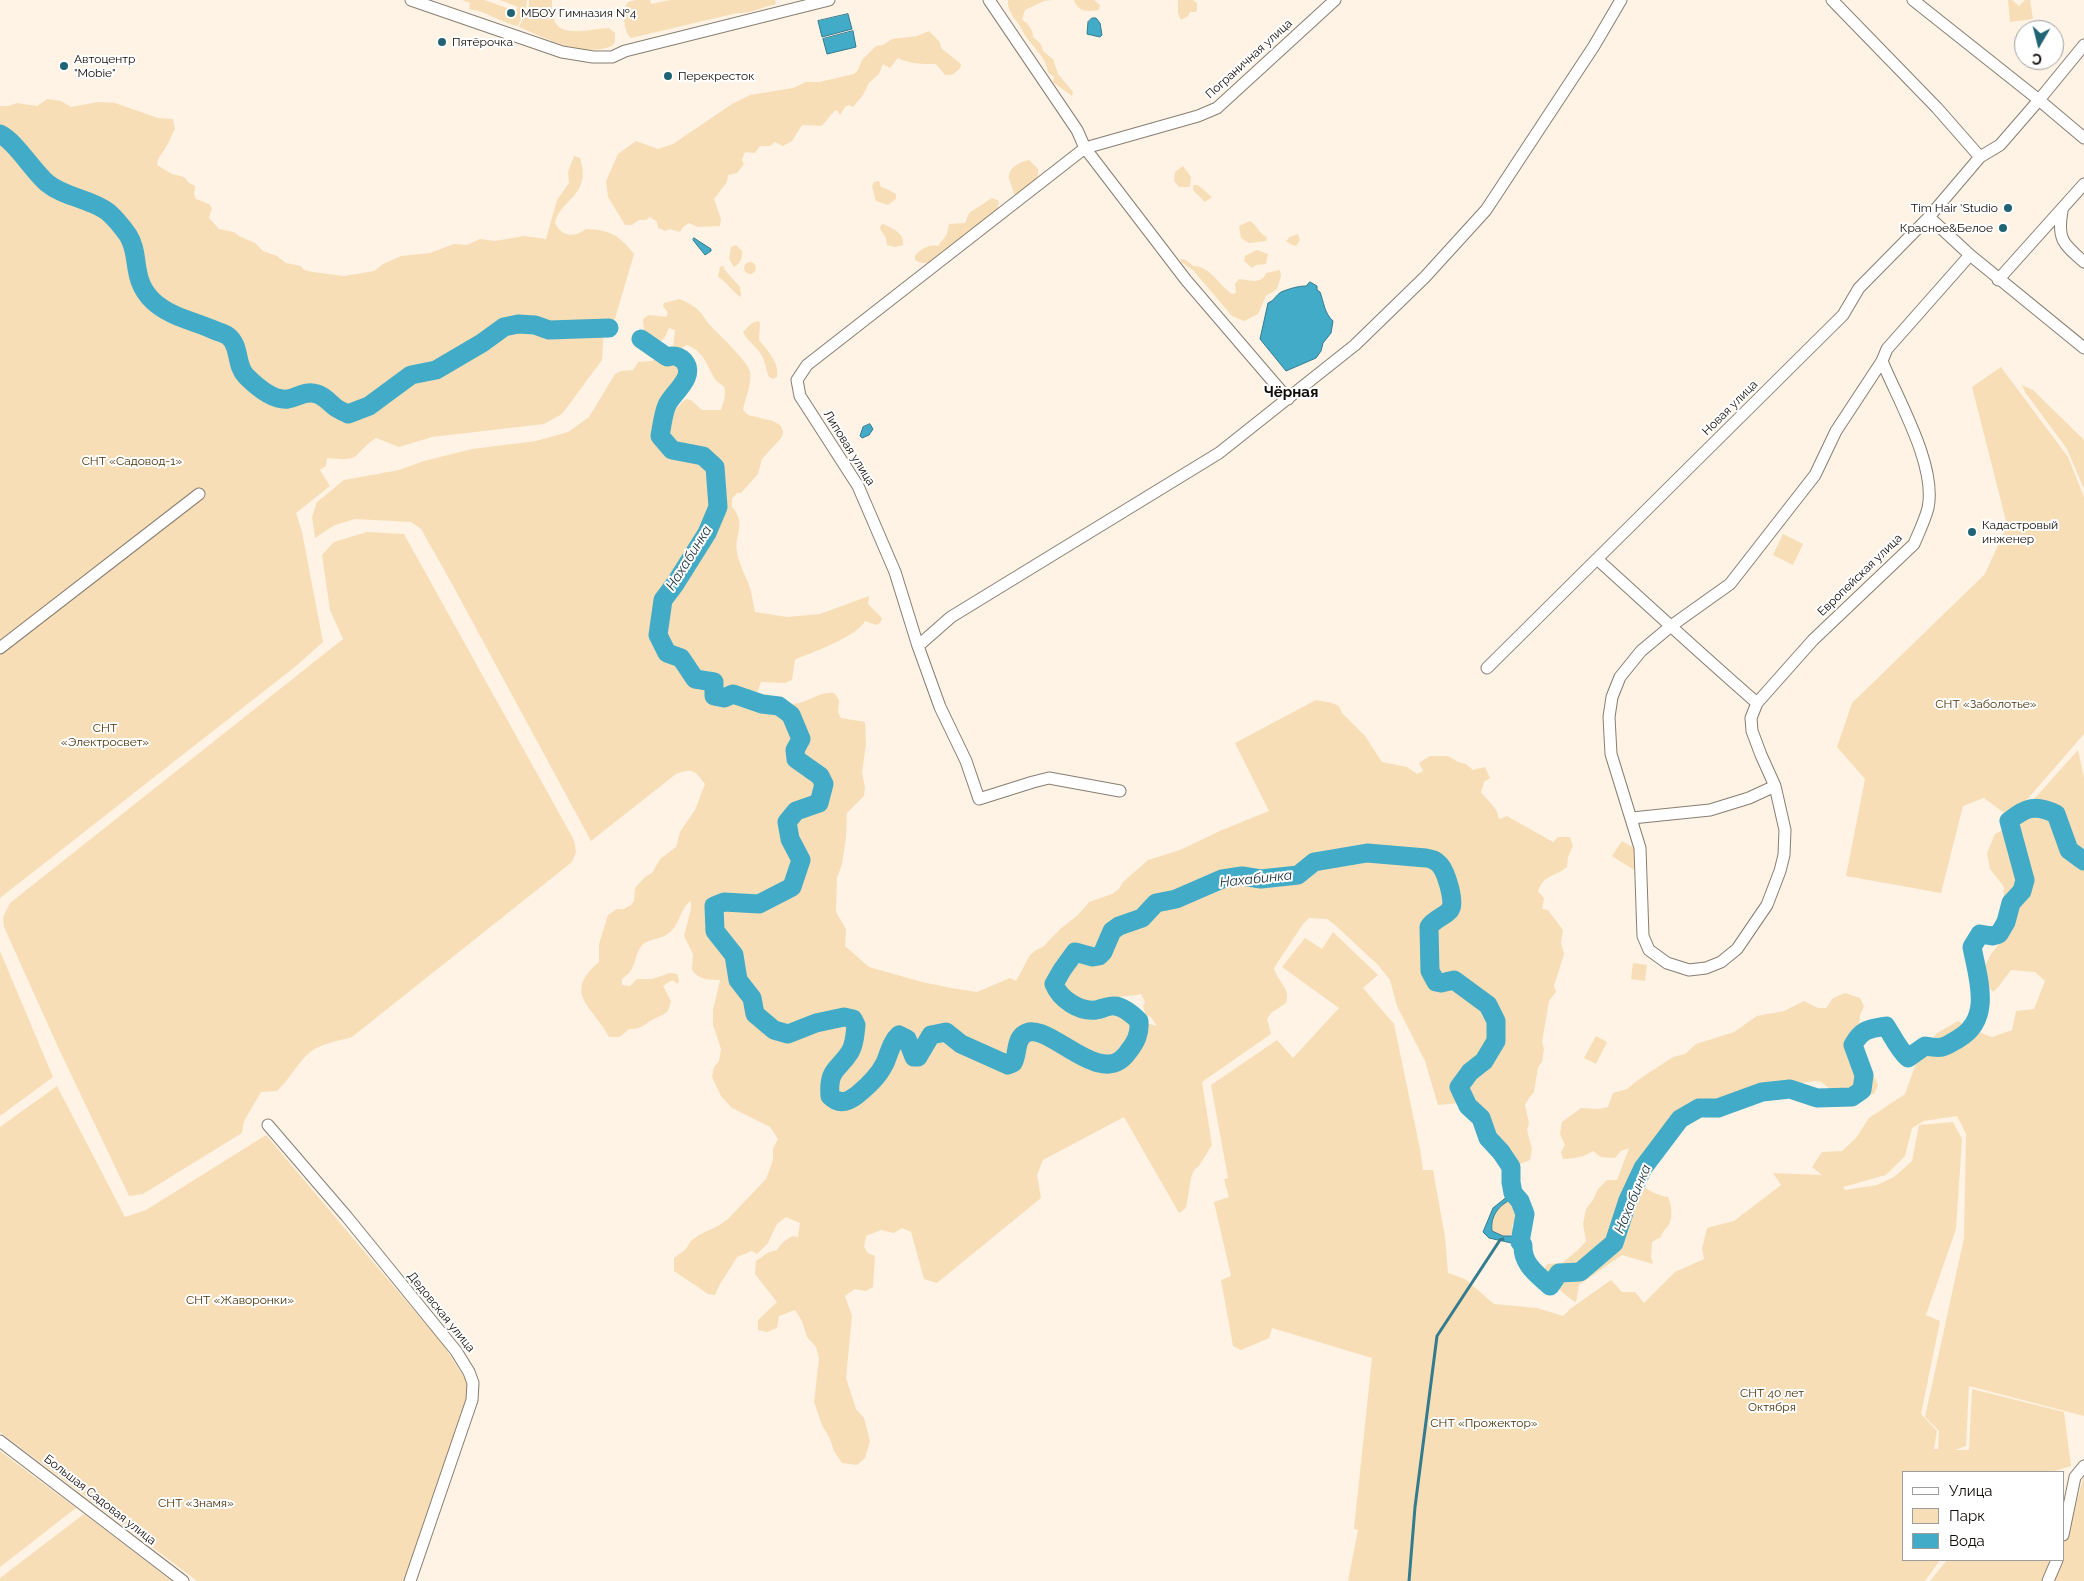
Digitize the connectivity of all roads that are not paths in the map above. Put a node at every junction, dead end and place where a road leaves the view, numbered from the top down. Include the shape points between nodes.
1 (411, 0) edge
2 (829, 0) edge
3 (989, 0) edge
4 (1335, 0) edge
5 (1621, 0) edge
6 (1832, 0) edge
7 (1913, 0) edge
8 (805, 3) edge
9 (2084, 45) edge
10 (2039, 100) junction
11 (2084, 138) edge
12 (1085, 148) junction
13 (1980, 157) junction
14 (2084, 184) edge
15 (2062, 211) junction
16 (1929, 218) junction
17 (1970, 255) junction
18 (2084, 262) edge
19 (1998, 280) junction
20 (2084, 348) edge
21 (1882, 361) junction
22 (1288, 399) junction
23 (199, 494) dead end
24 (1598, 559) junction
25 (1671, 626) junction
26 (918, 646) junction
27 (0, 648) edge
28 (1487, 668) dead end
29 (1757, 703) junction
30 (1775, 786) junction
31 (1120, 791) dead end
32 (1632, 818) junction
33 (268, 1125) dead end
34 (0, 1441) edge
35 (2084, 1466) edge
36 (2064, 1530) edge
37 (2057, 1561) edge
38 (183, 1581) edge
39 (410, 1581) edge
40 (2048, 1581) edge

1 - 8 street via 562,52 594,57 612,57
2 - 8 street
3 - 12 street via 1077,130
4 - 12 street, Пограничная улица via 1217,108
5 - 22 street via 1574,78 1486,210 1425,277 1355,346
6 - 13 street
7 - 10 street
9 - 10 street, Новая улица
10 - 11 street
10 - 13 street, Новая улица via 2000,145
12 - 22 street via 1186,280
12 - 26 street, Липовая улица via 806,365 799,375 797,387 800,396 858,486 873,520 895,572
13 - 16 street, Новая улица
14 - 15 street
15 - 18 street via 2061,238 2068,249
15 - 19 street
16 - 17 street
16 - 24 street, Новая улица via 1859,288 1843,315
17 - 19 street
17 - 21 street, Европейская улица via 1887,349
19 - 20 street
21 - 25 street, Европейская улица via 1836,431 1815,475 1730,584
21 - 29 street, Европейская улица via 1900,397 1923,461 1929,492 1928,508 1914,544 1813,640
22 - 26 street via 1219,453 951,617
23 - 27 street
24 - 25 street
24 - 28 street, Новая улица
25 - 29 street
25 - 32 street, Европейская улица via 1630,663 1612,697 1610,754
26 - 31 street, Липовая улица via 979,799 1049,778
29 - 30 street, Европейская улица via 1751,718 1752,731
30 - 32 street via 1710,810
30 - 32 street, Европейская улица via 1785,830 1784,854 1772,894 1737,949 1706,968 1689,970 1668,963 1650,950 1643,936 1640,848
33 - 39 street, Дедовская улица via 440,1331 464,1362 471,1378 472,1400
34 - 38 street, Большая Садовая улица
35 - 36 street via 2075,1477
37 - 40 street

